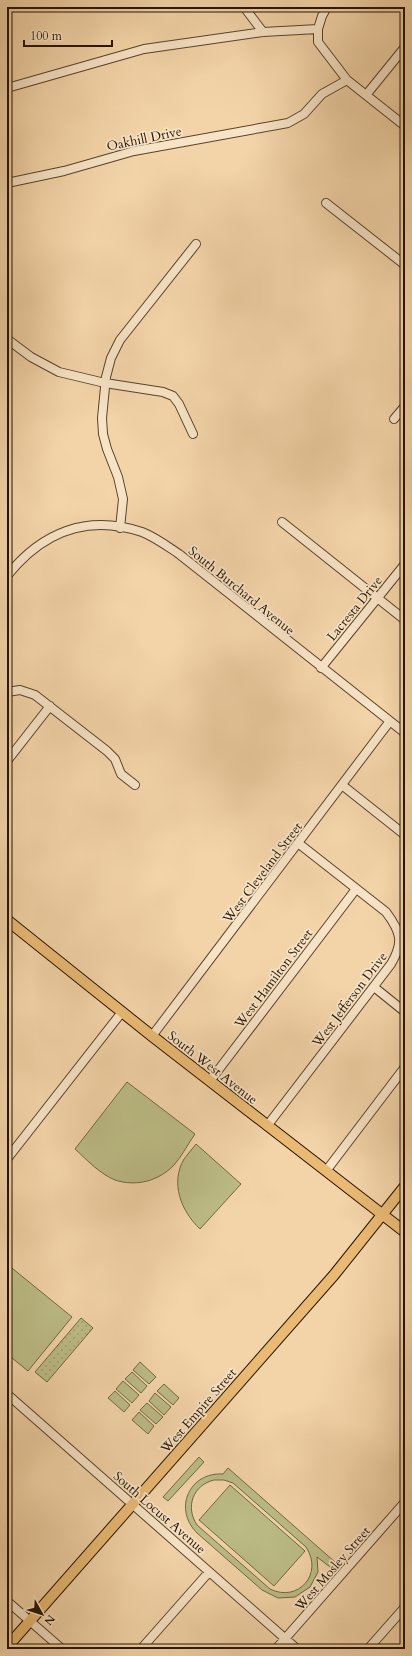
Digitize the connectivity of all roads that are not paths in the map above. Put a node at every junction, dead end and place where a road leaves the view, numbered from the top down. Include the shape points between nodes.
1 (244, 7) edge
2 (327, 7) edge
3 (318, 29) junction
4 (263, 32) junction
5 (405, 47) edge
6 (347, 80) junction
7 (7, 88) edge
8 (366, 95) junction
9 (405, 126) edge
10 (7, 183) edge
11 (326, 204) dead end
12 (196, 244) dead end
13 (405, 265) edge
14 (7, 339) edge
15 (105, 383) junction
16 (405, 406) edge
17 (394, 419) dead end
18 (193, 434) dead end
19 (282, 522) dead end
20 (120, 528) junction
21 (405, 564) edge
22 (8, 573) edge
23 (377, 598) junction
24 (405, 620) edge
25 (321, 668) junction
26 (7, 692) edge
27 (50, 706) junction
28 (390, 721) junction
29 (405, 733) edge
30 (7, 761) edge
31 (134, 785) dead end
32 (342, 785) junction
33 (405, 835) edge
34 (298, 843) junction
35 (356, 889) junction
36 (7, 920) edge
37 (374, 987) junction
38 (122, 1012) junction
39 (405, 1012) edge
40 (152, 1036) junction
41 (405, 1067) edge
42 (210, 1082) junction
43 (267, 1126) junction
44 (7, 1159) edge
45 (326, 1171) junction
46 (405, 1186) edge
47 (383, 1214) junction
48 (405, 1232) edge
49 (7, 1395) edge
50 (405, 1503) edge
51 (133, 1504) junction
52 (209, 1572) junction
53 (7, 1601) edge
54 (405, 1606) edge
55 (30, 1621) junction
56 (285, 1639) junction
57 (7, 1647) edge
58 (62, 1649) edge
59 (141, 1649) edge
60 (276, 1649) edge
61 (297, 1649) edge
62 (368, 1649) edge

1 - 4 street
2 - 3 street
3 - 4 street
3 - 6 street via 318,42
4 - 7 street via 144,49
5 - 8 street
6 - 8 street
6 - 10 street, Oakhill Drive via 322,94 304,114 288,123 134,151 64,171
8 - 9 street
11 - 13 street
12 - 15 street via 120,340
14 - 15 street via 31,357 59,372
15 - 18 street via 163,392 172,396 179,404
15 - 20 street via 103,434 123,499
16 - 17 street
19 - 23 street
20 - 22 street, South Burchard Avenue via 87,526 65,531 44,541
20 - 25 street, South Burchard Avenue via 143,532 162,542
21 - 23 street, Lacresta Drive
23 - 24 street
23 - 25 street, Lacresta Drive
25 - 28 street, South Burchard Avenue
26 - 27 street via 20,690 35,695
27 - 30 street
27 - 31 street via 107,751 115,759 121,774
28 - 29 street, South Burchard Avenue
28 - 32 street, West Cleveland Street
32 - 33 street
32 - 34 street, West Cleveland Street
34 - 35 street, West Jefferson Drive
34 - 40 street, West Cleveland Street
35 - 37 street, West Jefferson Drive via 386,912 396,925 400,938 398,952
35 - 42 street, West Hamilton Street
36 - 38 main road, South West Avenue
37 - 39 street
37 - 43 street, West Jefferson Drive
38 - 40 main road, South West Avenue
38 - 44 street
40 - 42 main road, South West Avenue
41 - 45 street
42 - 43 main road, South West Avenue
43 - 45 main road, South West Avenue
45 - 47 main road, South West Avenue
46 - 47 main road, West Empire Street
47 - 48 main road, South West Avenue
47 - 51 main road, West Empire Street via 334,1275
49 - 51 street, South Locust Avenue
50 - 56 street, West Mosley Street
51 - 52 street, South Locust Avenue
51 - 55 main road, West Empire Street
52 - 56 street, South Locust Avenue
52 - 59 street
53 - 55 street
54 - 62 street
55 - 57 main road, West Empire Street
55 - 58 street
56 - 60 street, West Mosley Street
56 - 61 street, South Locust Avenue

